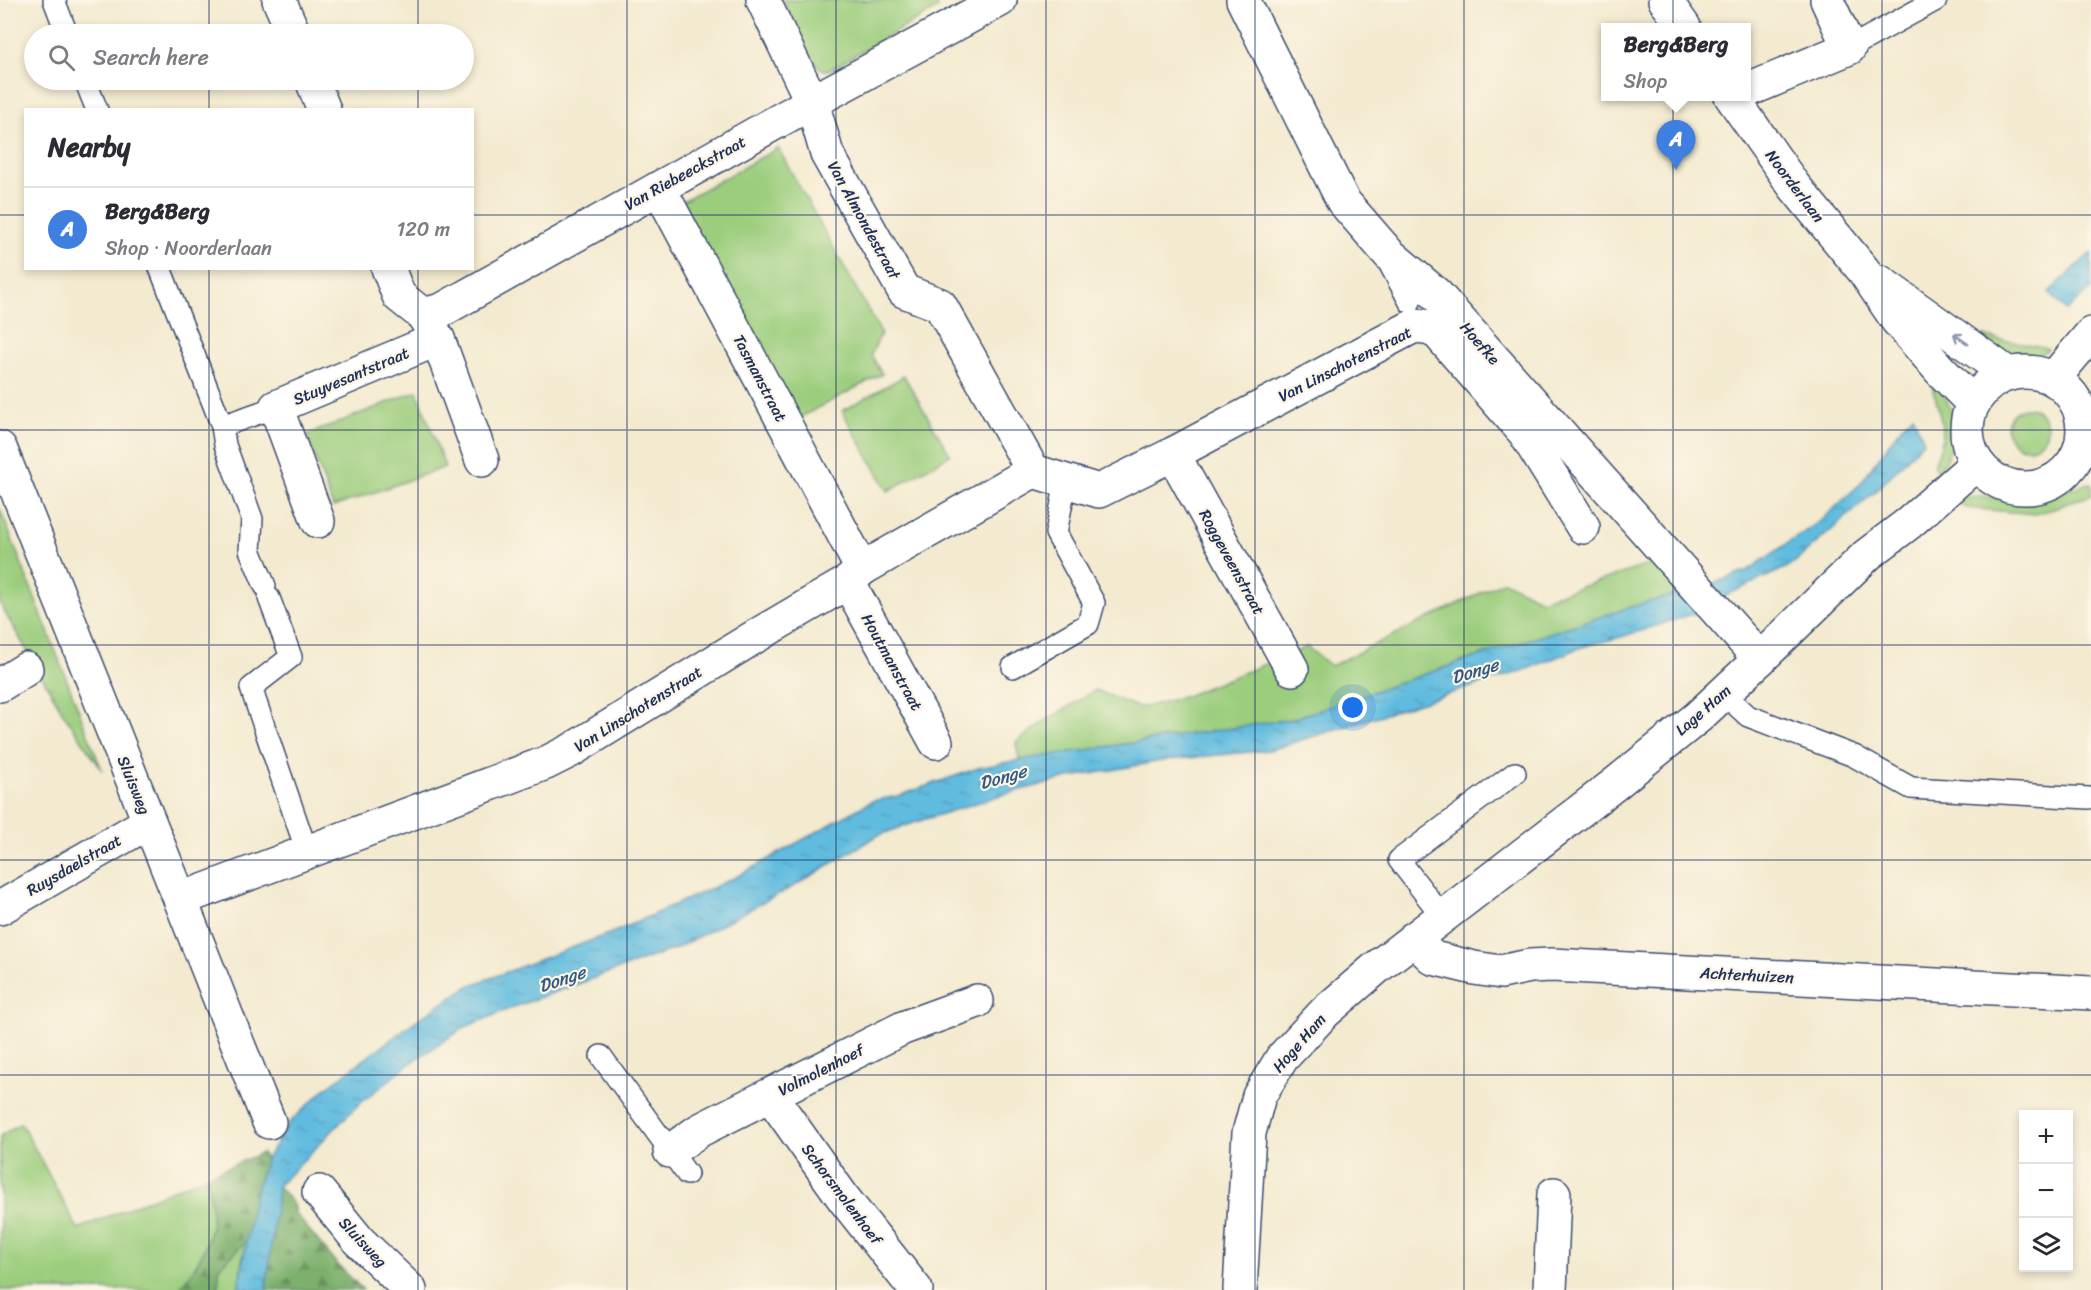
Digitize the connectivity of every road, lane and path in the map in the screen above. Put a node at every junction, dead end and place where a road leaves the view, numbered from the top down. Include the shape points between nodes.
1 (54, 0) edge
2 (764, 0) edge
3 (1000, 0) edge
4 (1243, 0) edge
5 (1665, 0) edge
6 (1827, 0) edge
7 (1936, 0) edge
8 (958, 10) edge
9 (1681, 23) edge
10 (63, 24) edge
11 (1849, 48) junction
12 (89, 90) edge
13 (316, 90) edge
14 (1751, 90) edge
15 (1739, 101) edge
16 (812, 102) junction
17 (96, 108) edge
18 (323, 108) edge
19 (658, 188) junction
20 (1389, 254) junction
21 (161, 270) edge
22 (389, 270) edge
23 (1864, 271) junction
24 (1410, 302) dead end
25 (431, 327) junction
26 (2091, 334) edge
27 (2008, 374) junction
28 (2054, 378) junction
29 (1973, 403) junction
30 (276, 407) junction
31 (222, 426) junction
32 (2087, 429) edge
33 (0, 448) edge
34 (1173, 454) junction
35 (482, 460) dead end
36 (1977, 463) junction
37 (2082, 466) edge
38 (1033, 471) junction
39 (1066, 481) junction
40 (318, 521) dead end
41 (1583, 527) dead end
42 (855, 576) junction
43 (1760, 659) junction
44 (1014, 666) dead end
45 (1292, 669) dead end
46 (1723, 693) junction
47 (936, 742) dead end
48 (1515, 773) dead end
49 (2089, 798) dead end
50 (149, 822) junction
51 (307, 852) junction
52 (181, 899) junction
53 (0, 908) edge
54 (1442, 916) junction
55 (1413, 939) junction
56 (2091, 993) edge
57 (977, 1001) dead end
58 (601, 1056) dead end
59 (771, 1095) junction
60 (269, 1122) dead end
61 (679, 1162) joint
62 (318, 1192) dead end
63 (1554, 1194) dead end
64 (907, 1287) edge
65 (410, 1290) edge
66 (1240, 1290) edge
67 (1550, 1290) edge

1 - 10 lane
2 - 16 street, Van Almondestraat
3 - 8 street, Van Riebeeckstraat
4 - 20 street, Hoefke via 1343,201
5 - 9 street
6 - 11 street
7 - 11 lane
8 - 16 street, Van Riebeeckstraat
11 - 14 street
12 - 17 lane
13 - 18 street
15 - 23 street, Noorderlaan via 1794,186
16 - 19 street, Van Riebeeckstraat
16 - 38 street, Van Almondestraat via 827,154 904,291 940,305
19 - 25 street, Van Riebeeckstraat via 442,310
19 - 42 street, Tasmanstraat
20 - 24 lane via 1388,261
20 - 43 street, Hoefke via 1437,294
21 - 31 lane
22 - 25 street via 399,296
27 -> 23 street, Noorderlaan
23 - 29 street, Noorderlaan via 1897,321
25 - 30 street, Stuyvesantstraat
25 - 35 street
26 - 28 street
27 - 28 street via 2024,371
27 - 29 street via 1994,380
28 - 32 street via 2075,399
29 - 36 street via 1967,433
30 - 31 lane
30 - 40 street, Stuyvesantstraat
31 - 51 lane via 252,519 250,550 291,657 250,688
32 - 37 street via 2081,449
33 - 50 street, Sluisweg
34 - 39 street, Van Linschotenstraat via 1099,491
34 - 41 street, Van Linschotenstraat via 1412,327 1424,326 1438,333 1526,433
34 - 45 street, Roggeveenstraat
36 - 37 street via 1987,475 2016,488 2048,484
36 - 43 street, Lage Ham via 1868,555
38 - 39 street, Van Linschotenstraat
38 - 42 street, Van Linschotenstraat
39 - 44 lane via 1056,533 1094,603 1088,624
42 - 47 street, Houtmanstraat
42 - 51 street, Van Linschotenstraat via 570,751
43 - 46 street, Lage Ham
46 - 49 lane via 1748,716 1854,756 1911,788
46 - 54 street, Lage Ham via 1615,784
48 - 54 lane via 1399,860
50 - 52 street, Sluisweg
50 - 53 street, Ruysdaelstraat
51 - 52 street, Van Linschotenstraat
52 - 60 street, Sluisweg
54 - 55 street, Lage Ham
55 - 56 street, Achterhuizen via 1433,958 1501,972 1552,965
55 - 66 street, Hoge Ham via 1325,1012 1282,1058 1259,1096 1249,1133
57 - 59 street, Volmolenhoef via 903,1028
58 - 61 lane, Volmolenhoef
59 - 61 street, Volmolenhoef via 700,1130
59 - 64 street, Schorsmolenhoef
62 - 65 street, Sluisweg via 358,1241
63 - 67 street

